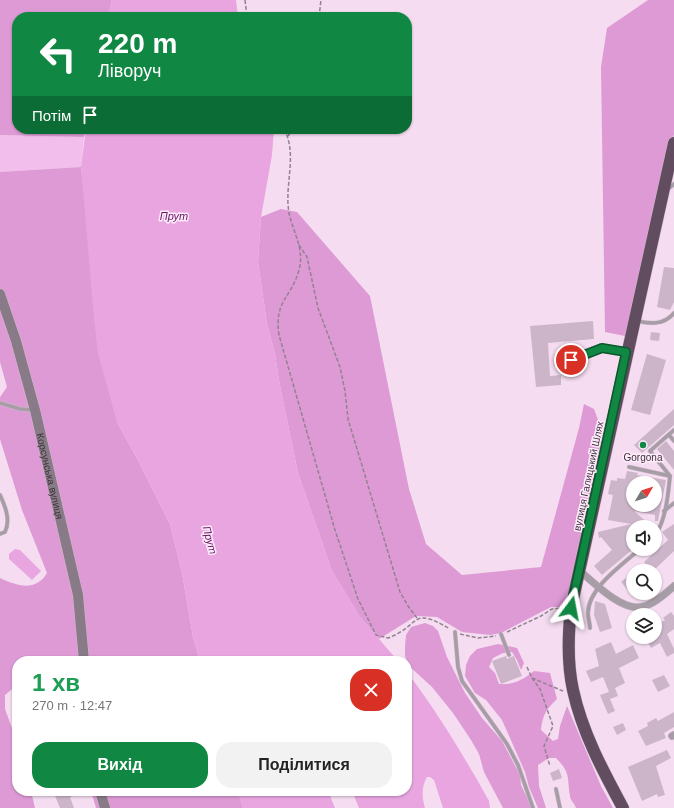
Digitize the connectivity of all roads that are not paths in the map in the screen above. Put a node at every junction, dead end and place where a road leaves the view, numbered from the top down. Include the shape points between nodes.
1 (674, 142) edge
2 (674, 184) edge
3 (661, 195) junction
4 (0, 294) edge
5 (674, 313) edge
6 (634, 320) junction
7 (626, 352) junction
8 (571, 360) dead end
9 (0, 403) edge
10 (35, 410) junction
11 (674, 430) edge
12 (669, 434) junction
13 (674, 441) edge
14 (629, 467) dead end
15 (670, 476) junction
16 (0, 495) edge
17 (674, 503) edge
18 (664, 511) junction
19 (662, 520) edge
20 (0, 534) edge
21 (632, 556) edge
22 (580, 571) junction
23 (598, 586) junction
24 (674, 586) edge
25 (590, 628) dead end
26 (455, 632) road end
27 (501, 634) road end
28 (509, 655) dead end
29 (84, 656) edge
30 (556, 789) dead end
31 (101, 796) edge
32 (105, 808) edge
33 (533, 808) edge
34 (560, 808) edge
35 (623, 808) edge

1 - 3 highway, вулиця Галицький Шлях
2 - 3 lane
3 - 6 highway, вулиця Галицький Шлях
4 - 10 main road, Корсунська вулиця
5 - 6 lane via 670,318 652,324
6 - 7 highway, вулиця Галицький Шлях
7 - 8 lane via 602,348
7 - 22 highway, вулиця Галицький Шлях
9 - 10 lane
10 - 29 main road, Корсунська вулиця via 78,595
11 - 12 lane
12 - 13 lane
12 - 15 lane via 650,451
14 - 15 lane
15 - 18 lane
16 - 20 lane via 6,509 8,526 6,532
17 - 18 lane
18 - 19 lane
21 - 23 lane
22 - 23 street
22 - 35 highway, вулиця Галицький Шлях via 571,608 568,640 572,689 600,764
23 - 24 street via 622,603 639,608 648,605
23 - 25 lane via 590,601
26 - 33 lane via 462,681 507,744 518,765
27 - 28 lane
30 - 34 lane
31 - 32 main road

